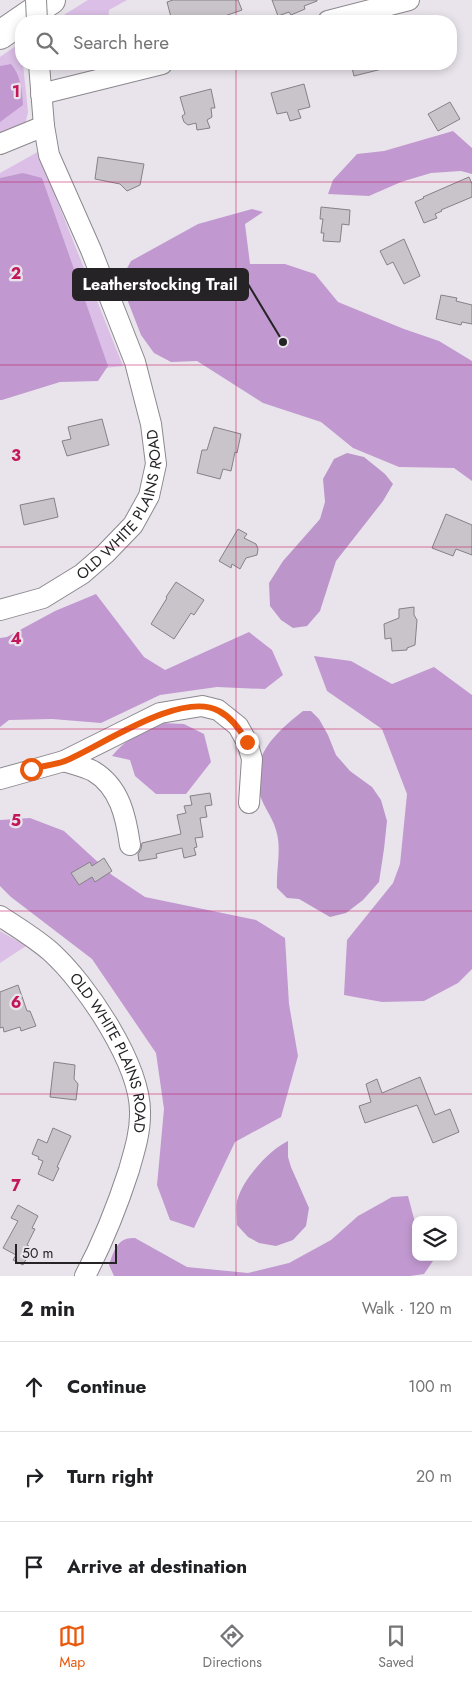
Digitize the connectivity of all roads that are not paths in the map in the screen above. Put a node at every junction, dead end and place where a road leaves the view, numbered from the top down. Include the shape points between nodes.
1 (36, 0) edge
2 (52, 0) edge
3 (409, 0) edge
4 (30, 15) edge
5 (37, 15) edge
6 (351, 15) edge
7 (15, 25) edge
8 (0, 35) edge
9 (39, 70) edge
10 (138, 70) edge
11 (41, 94) junction
12 (44, 126) junction
13 (0, 144) edge
14 (0, 610) edge
15 (64, 761) junction
16 (0, 779) edge
17 (250, 804) dead end
18 (130, 845) dead end
19 (0, 916) edge
20 (85, 1276) edge

1 - 5 street, bridge
2 - 4 highway
3 - 6 street
7 - 8 highway
9 - 11 street, OLD WHITE PLAINS ROAD
10 - 11 street
11 - 12 street, OLD WHITE PLAINS ROAD
12 - 13 street
12 - 14 street, OLD WHITE PLAINS ROAD via 49,156 91,250 135,362 151,424 156,464 149,496 133,525 105,554 82,574 43,598
15 - 16 street
15 - 17 street via 160,713 202,706 218,710 238,726 247,742 252,759
15 - 18 street via 93,772 110,786 120,800
19 - 20 street, OLD WHITE PLAINS ROAD via 50,951 74,978 99,1011 126,1059 139,1093 139,1130 133,1155 114,1215

